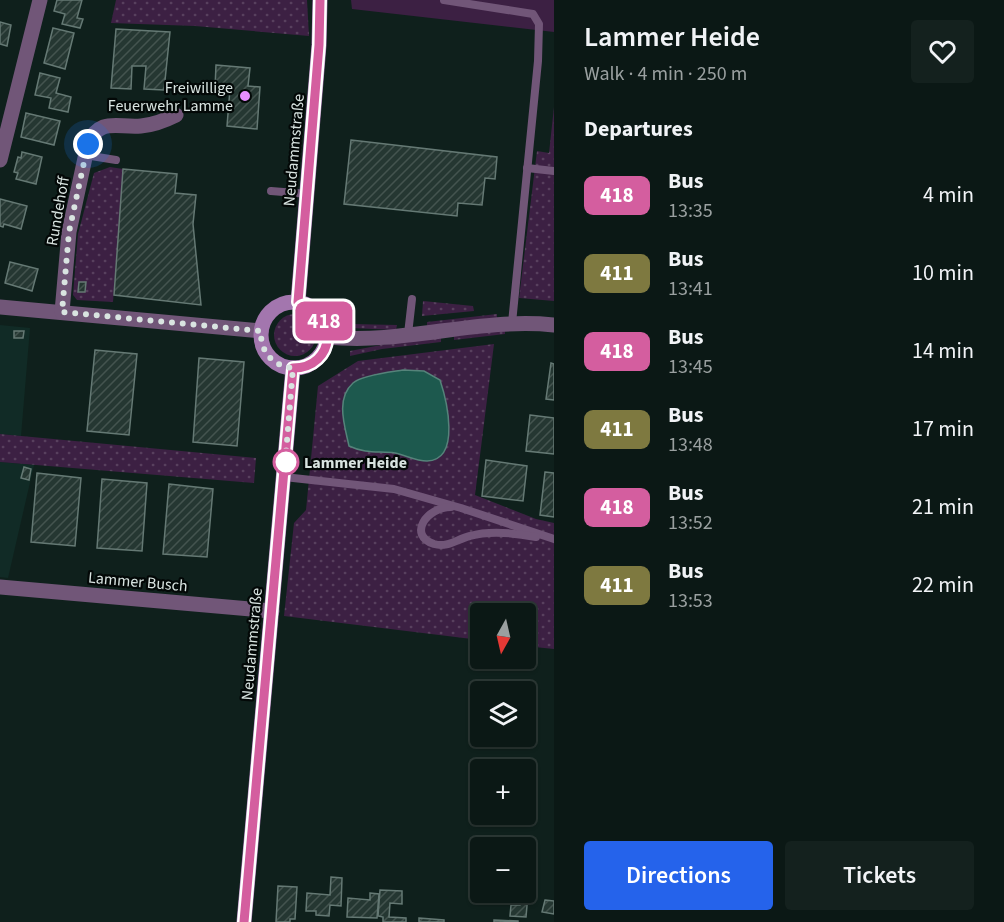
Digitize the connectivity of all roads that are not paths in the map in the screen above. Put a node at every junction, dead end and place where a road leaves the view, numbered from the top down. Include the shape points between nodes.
1 (40, 0) edge
2 (320, 0) edge
3 (444, 0) edge
4 (176, 115) dead end
5 (85, 155) junction
6 (0, 160) edge
7 (116, 160) dead end
8 (526, 168) junction
9 (554, 171) edge
10 (271, 191) dead end
11 (308, 194) junction
12 (412, 298) dead end
13 (298, 302) junction
14 (0, 307) edge
15 (62, 312) junction
16 (512, 323) junction
17 (554, 324) edge
18 (261, 331) junction
19 (408, 334) junction
20 (328, 337) junction
21 (293, 368) junction
22 (284, 477) junction
23 (461, 508) junction
24 (554, 540) edge
25 (0, 587) edge
26 (272, 611) junction
27 (244, 922) edge

1 - 6 street
2 - 11 main road, Neudammstraße
3 - 8 lane via 533,14 539,24
4 - 5 street, Rundehoff via 160,123 97,129
5 - 7 lane
5 - 15 street, Rundehoff via 69,232
8 - 9 lane
8 - 16 lane
10 - 11 lane
11 - 13 main road, Neudammstraße
12 - 19 lane
13 - 18 main road via 283,303 273,309
13 - 20 main road via 320,313
14 - 15 street
15 - 18 street
16 - 17 street
16 - 19 street
18 - 21 main road via 268,356 279,365
19 - 20 street
20 - 21 main road via 315,362
21 - 22 main road, Neudammstraße
22 - 23 lane via 394,489
22 - 26 main road, Neudammstraße
23 - 24 lane
23 - 24 lane via 437,509 430,514 422,525 427,540 448,545 471,536 507,534
25 - 26 street, Lammer Busch
26 - 27 main road, Neudammstraße

